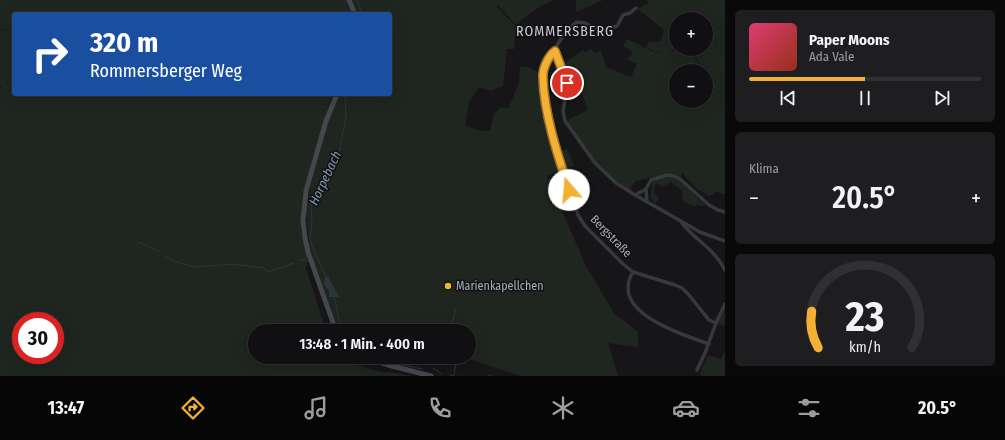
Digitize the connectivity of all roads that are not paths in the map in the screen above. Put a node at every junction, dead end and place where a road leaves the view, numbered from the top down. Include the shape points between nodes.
1 (349, 0) edge
2 (636, 8) dead end
3 (354, 12) edge
4 (555, 51) junction
5 (336, 96) edge
6 (646, 189) junction
7 (635, 195) junction
8 (647, 202) junction
9 (725, 212) edge
10 (680, 221) junction
11 (725, 241) edge
12 (725, 270) edge
13 (633, 272) junction
14 (725, 304) edge
15 (333, 324) edge
16 (716, 324) junction
17 (709, 344) junction
18 (386, 364) edge
19 (697, 370) dead end
20 (431, 376) edge

1 - 3 street
2 - 4 street via 623,15 617,26 602,31 577,22 565,33
4 - 7 street via 567,83 563,111 565,121 595,163 616,183
4 - 13 street, Bergstraße via 548,59 542,77 546,110 573,201 585,226
5 - 15 street via 326,121 306,191 303,215 308,252
6 - 7 street
6 - 8 street
6 - 9 street via 652,180 658,177 674,176 709,205
7 - 8 street
8 - 10 street
10 - 11 street
10 - 12 street via 709,249
13 - 16 street, Bergstraße via 682,288 709,320
13 - 17 street via 628,282 628,294 637,308 671,330
14 - 16 street
16 - 17 street
17 - 19 street
18 - 20 street

